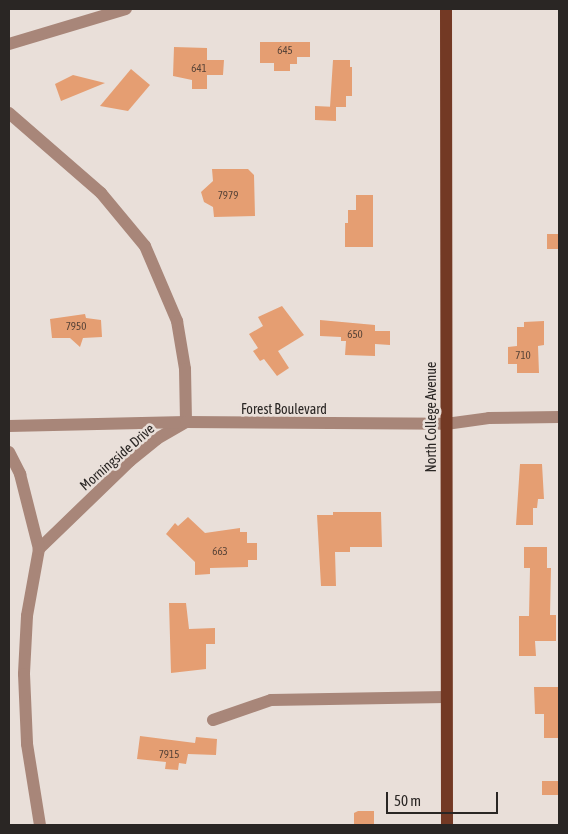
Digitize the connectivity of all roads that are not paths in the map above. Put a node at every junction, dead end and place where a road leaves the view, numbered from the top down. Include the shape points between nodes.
1 (126, 9) edge
2 (446, 9) edge
3 (9, 44) edge
4 (9, 112) edge
5 (559, 417) edge
6 (186, 422) junction
7 (446, 424) junction
8 (9, 426) edge
9 (9, 452) edge
10 (39, 549) junction
11 (446, 697) junction
12 (213, 720) dead end
13 (40, 825) edge
14 (447, 825) edge

1 - 3 street
2 - 7 main road, North College Avenue
4 - 6 street via 100,193 152,259 182,338
5 - 7 street, Forest Boulevard via 489,418
6 - 7 street, Forest Boulevard
6 - 8 street, Forest Boulevard
6 - 10 street, Morningside Drive via 157,439 130,461
7 - 11 main road, North College Avenue
9 - 10 street via 20,474
10 - 13 street via 27,616 24,683 28,753
11 - 12 street via 271,700
11 - 14 main road, North College Avenue

